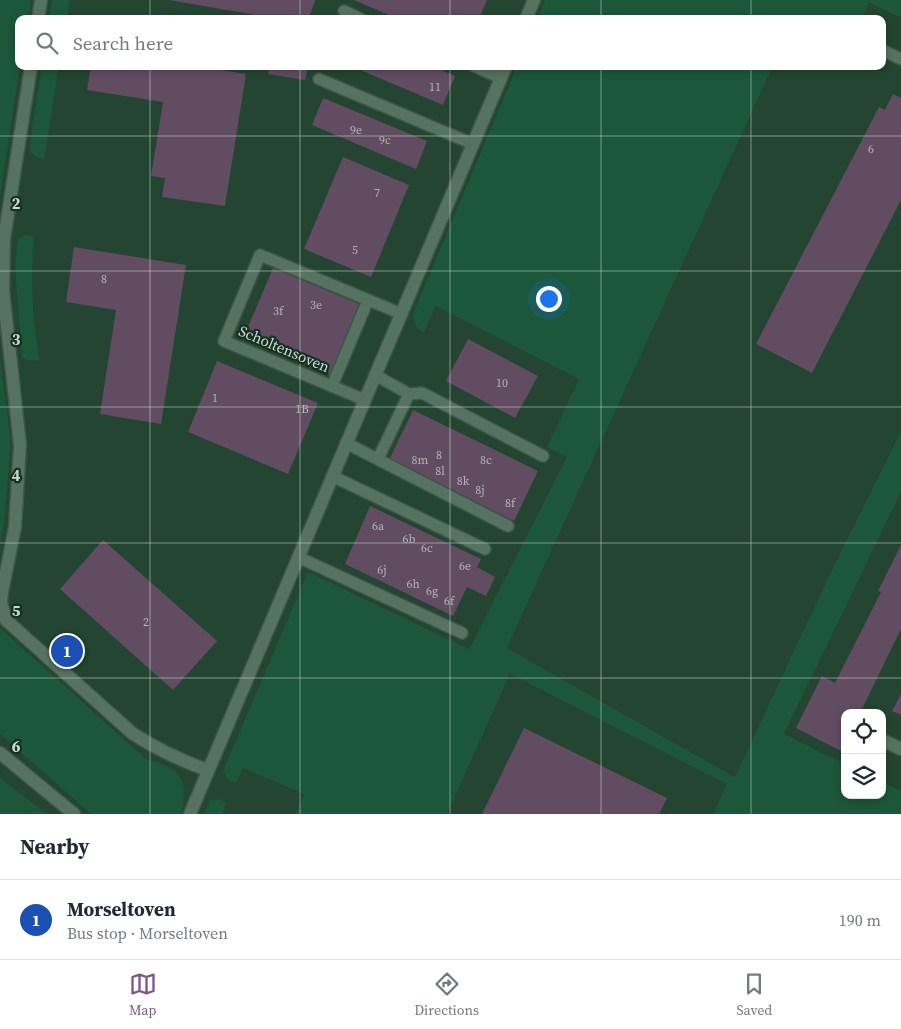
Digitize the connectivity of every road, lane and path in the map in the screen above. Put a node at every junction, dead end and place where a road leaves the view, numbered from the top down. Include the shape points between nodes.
1 (41, 0) edge
2 (534, 0) edge
3 (344, 12) dead end
4 (39, 15) edge
5 (351, 15) edge
6 (528, 15) edge
7 (886, 52) edge
8 (901, 59) edge
9 (30, 70) edge
10 (504, 72) edge
11 (319, 79) dead end
12 (473, 144) junction
13 (368, 300) junction
14 (402, 314) junction
15 (375, 375) junction
16 (332, 386) junction
17 (409, 394) junction
18 (365, 400) junction
19 (346, 443) junction
20 (543, 456) dead end
21 (378, 459) junction
22 (332, 476) junction
23 (508, 526) dead end
24 (485, 549) dead end
25 (298, 557) junction
26 (462, 633) dead end
27 (886, 742) edge
28 (901, 749) edge
29 (0, 752) edge
30 (207, 770) junction
31 (74, 814) edge
32 (190, 814) edge

1 - 4 street
2 - 6 street
3 - 5 lane
7 - 8 lane
9 - 30 street via 4,239 3,290 20,445 15,527 1,603 6,620 132,733 178,759
10 - 12 street
11 - 12 lane
12 - 14 street
13 - 14 lane, Scholtensoven
13 - 16 lane, Scholtensoven
13 - 16 lane, Scholtensoven via 260,255 224,341
14 - 15 street
15 - 17 lane
15 - 18 street
16 - 18 lane, Scholtensoven
17 - 20 lane via 422,393
17 - 21 lane
18 - 19 street
19 - 21 lane
19 - 22 street
21 - 23 lane
22 - 24 lane
22 - 25 street
25 - 26 lane
25 - 30 street
27 - 28 street
29 - 31 street
30 - 32 street

